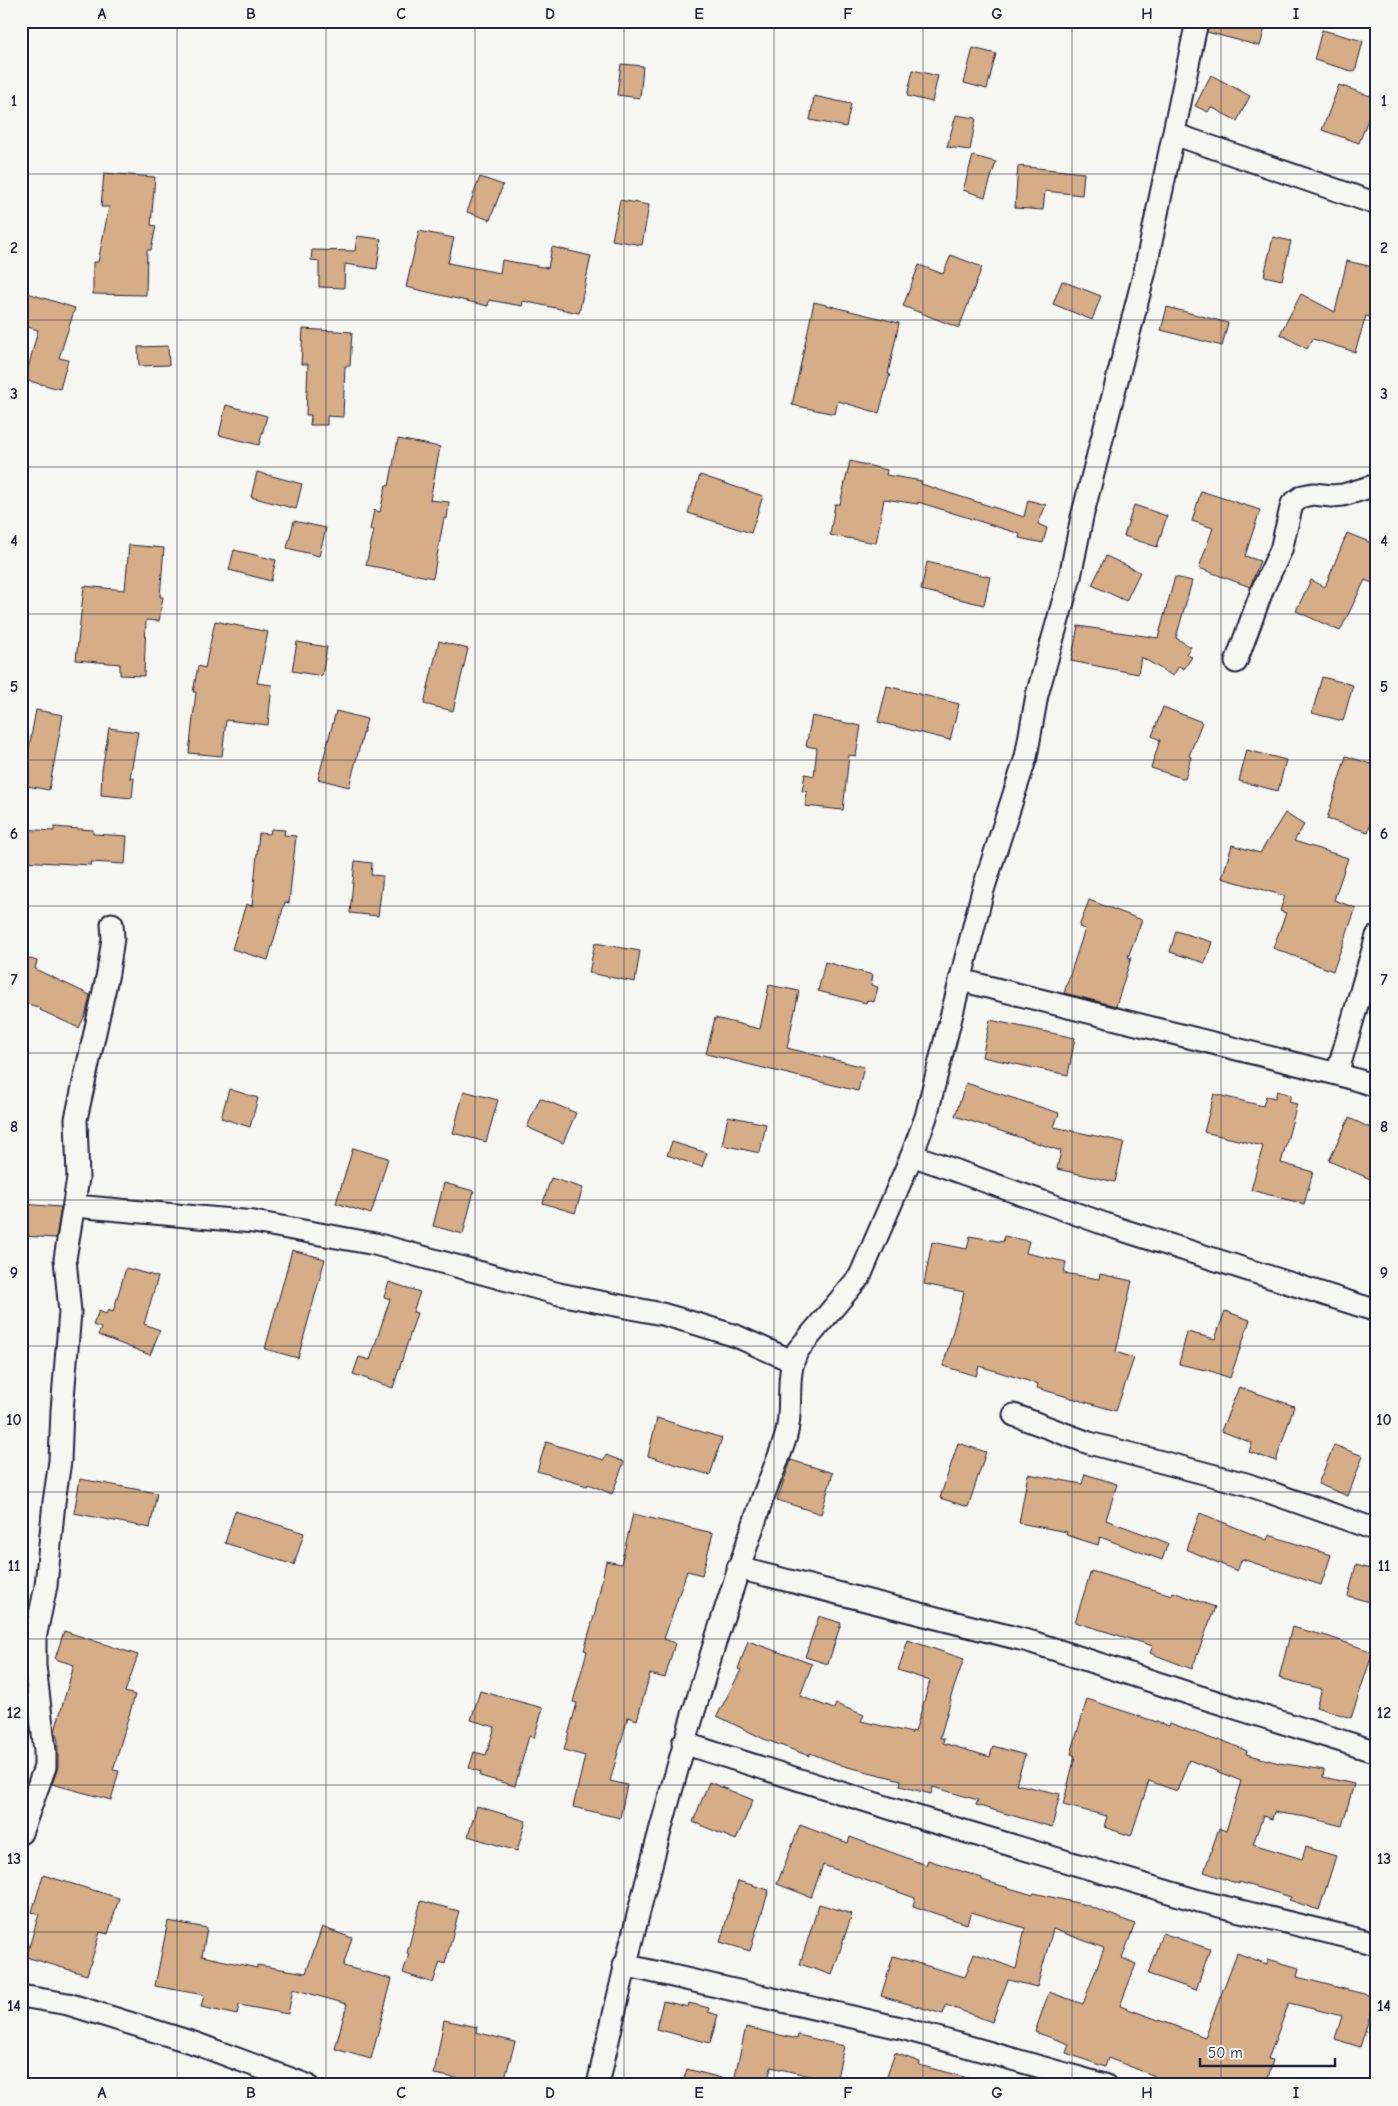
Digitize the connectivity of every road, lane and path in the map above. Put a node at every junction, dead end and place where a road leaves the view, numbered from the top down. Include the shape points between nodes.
1 (1197, 21) edge
2 (1174, 134) junction
3 (1377, 204) edge
4 (1377, 484) edge
5 (1236, 662) dead end
6 (112, 924) dead end
7 (1377, 936) edge
8 (960, 980) junction
9 (1337, 1074) junction
10 (1377, 1086) edge
11 (912, 1156) junction
12 (75, 1206) junction
13 (1377, 1311) edge
14 (792, 1361) junction
15 (1014, 1416) dead end
16 (1377, 1530) edge
17 (738, 1568) junction
18 (683, 1743) junction
19 (1377, 1752) edge
20 (21, 1833) edge
21 (1377, 1944) edge
22 (624, 1965) junction
23 (21, 1996) edge
24 (307, 2085) edge
25 (598, 2085) edge
26 (1105, 2085) edge

1 - 2 street
2 - 3 street
2 - 8 street via 1145,271 1038,695 1026,757 983,890
4 - 5 street via 1343,495 1303,496 1292,504 1281,550 1263,588
6 - 12 street via 108,973 76,1119 78,1178
7 - 9 street
8 - 9 street
8 - 11 street via 926,1117
9 - 10 street
11 - 13 street via 1116,1228
11 - 14 street via 860,1276
12 - 14 street via 254,1222 375,1244 559,1294 679,1319 736,1336
12 - 20 street via 65,1259 70,1312 60,1461 46,1586 35,1638 44,1767
14 - 17 street via 791,1406 786,1436
15 - 16 street via 1089,1443 1246,1484
17 - 18 street
17 - 19 street via 1032,1642
18 - 21 street via 1199,1901
18 - 22 street
22 - 25 street
22 - 26 street via 905,2029
23 - 24 street via 68,2004 197,2044

